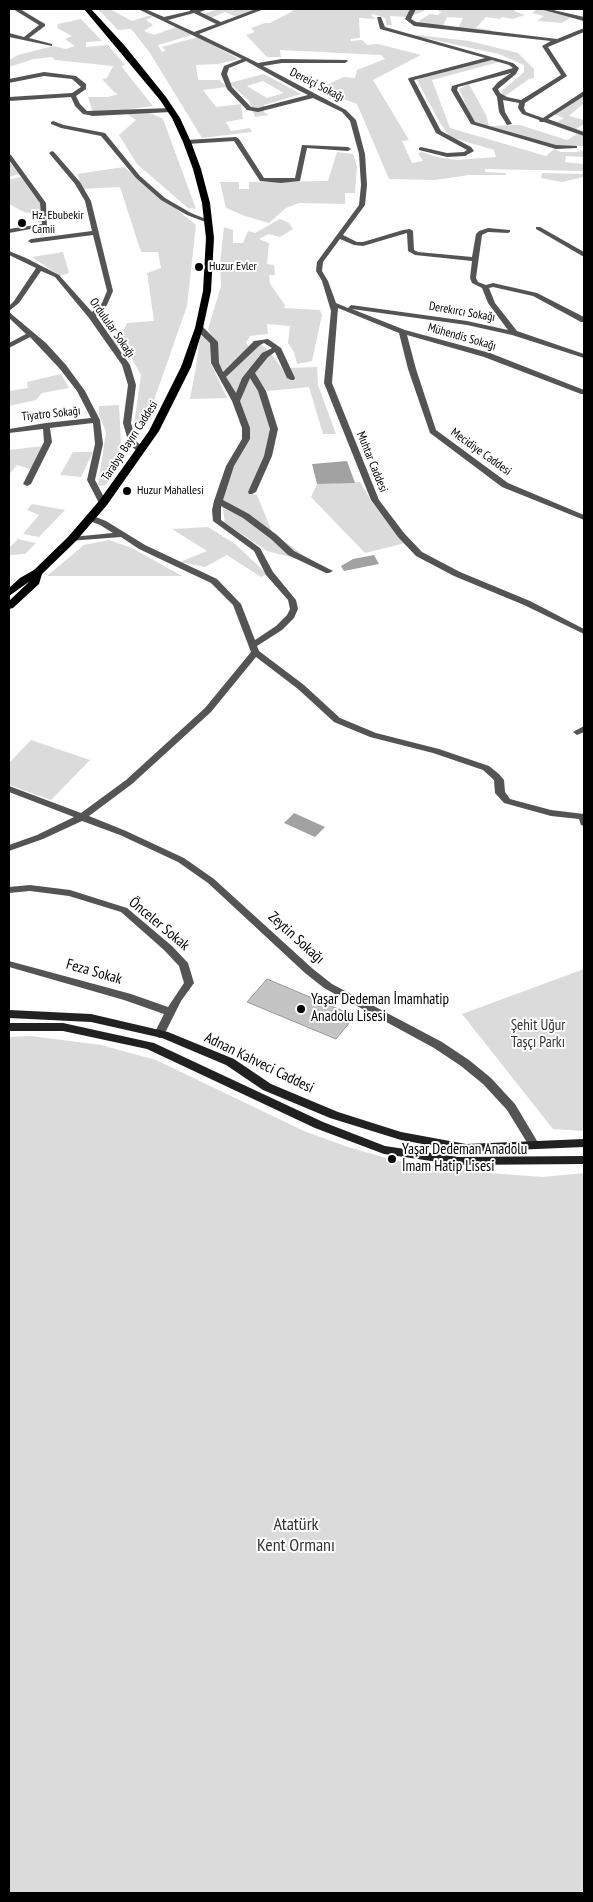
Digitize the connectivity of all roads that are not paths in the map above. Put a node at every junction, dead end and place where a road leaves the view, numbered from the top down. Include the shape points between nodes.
1 (16, 9) edge
2 (87, 9) edge
3 (142, 9) edge
4 (205, 9) edge
5 (261, 9) edge
6 (413, 9) edge
7 (543, 9) edge
8 (191, 10) edge
9 (380, 18) dead end
10 (164, 19) junction
11 (584, 19) edge
12 (221, 24) junction
13 (584, 30) edge
14 (9, 34) edge
15 (194, 34) junction
16 (26, 38) junction
17 (559, 41) junction
18 (50, 45) dead end
19 (492, 58) junction
20 (247, 59) junction
21 (345, 61) dead end
22 (257, 65) junction
23 (515, 70) junction
24 (9, 81) edge
25 (584, 93) edge
26 (73, 95) junction
27 (312, 96) junction
28 (500, 97) junction
29 (9, 99) edge
30 (522, 102) junction
31 (171, 110) junction
32 (542, 120) junction
33 (53, 123) dead end
34 (509, 124) dead end
35 (584, 134) edge
36 (187, 142) junction
37 (575, 147) dead end
38 (348, 149) dead end
39 (421, 149) dead end
40 (52, 154) dead end
41 (9, 156) edge
42 (208, 221) junction
43 (538, 228) dead end
44 (9, 231) edge
45 (508, 231) dead end
46 (96, 234) junction
47 (340, 236) junction
48 (31, 240) dead end
49 (9, 253) edge
50 (584, 254) edge
51 (475, 259) junction
52 (40, 267) junction
53 (485, 287) junction
54 (332, 304) junction
55 (9, 309) edge
56 (9, 314) edge
57 (92, 316) junction
58 (584, 320) edge
59 (199, 328) junction
60 (402, 332) junction
61 (31, 334) junction
62 (514, 334) junction
63 (9, 346) edge
64 (278, 348) junction
65 (584, 356) edge
66 (251, 373) junction
67 (222, 377) junction
68 (291, 378) dead end
69 (584, 392) edge
70 (236, 400) junction
71 (96, 420) junction
72 (46, 425) junction
73 (9, 431) edge
74 (141, 450) junction
75 (27, 484) dead end
76 (252, 492) dead end
77 (218, 502) junction
78 (103, 503) junction
79 (90, 518) junction
80 (584, 518) edge
81 (121, 535) junction
82 (72, 539) junction
83 (329, 571) dead end
84 (38, 572) junction
85 (9, 593) edge
86 (9, 606) edge
87 (584, 622) edge
88 (570, 625) junction
89 (584, 632) edge
90 (253, 649) junction
91 (9, 789) edge
92 (82, 817) junction
93 (584, 823) edge
94 (9, 848) edge
95 (9, 890) edge
96 (9, 964) edge
97 (170, 1012) junction
98 (9, 1014) edge
99 (9, 1027) edge
100 (159, 1034) junction
101 (584, 1143) edge
102 (536, 1146) junction
103 (584, 1160) edge

1 - 16 street via 44,25
2 - 31 main road, Tarabya Bayırı Caddesi
3 - 10 street, Dereiçi Sokağı
4 - 8 street
5 - 12 street
6 - 17 street via 408,19 414,24
7 - 11 street
8 - 10 street
8 - 12 street
9 - 19 street via 382,28
10 - 15 street, Dereiçi Sokağı
12 - 15 street
13 - 17 street
14 - 16 street
15 - 20 street, Dereiçi Sokağı
16 - 18 street
17 - 30 street via 545,46 564,76
19 - 23 street via 511,64
19 - 39 street via 411,79 438,132 470,151 454,156
20 - 22 street, Dereiçi Sokağı
20 - 27 street via 226,67 224,74 229,88 249,109 258,110
21 - 22 street via 282,61
22 - 27 street, Dereiçi Sokağı
23 - 28 street via 495,89
23 - 37 street via 455,86 454,90 473,123 556,147
24 - 26 street via 44,74 74,77 84,88
25 - 32 street
26 - 29 street
26 - 31 street via 77,105 93,114
27 - 47 street, Dereiçi Sokağı via 353,120 362,154 362,205
28 - 30 street
28 - 34 street via 502,112
30 - 32 street via 524,113
31 - 36 main road, Tarabya Bayırı Caddesi
32 - 35 street
33 - 42 street via 103,134 138,177 163,199
36 - 38 street via 236,139 262,180 281,181 298,180 304,146
36 - 42 main road, Tarabya Bayırı Caddesi via 202,186
40 - 46 street via 78,183 88,201
41 - 44 street via 43,203 45,225
42 - 59 main road, Tarabya Bayırı Caddesi via 210,269
43 - 50 street
45 - 51 street via 481,232
46 - 48 street
46 - 57 street via 110,292 105,304
47 - 51 street via 363,244 410,231 411,251 417,254
47 - 54 street, Dereiçi Sokağı via 320,262 319,271
49 - 52 street, Ordulular Sokağı
51 - 53 street via 473,278 475,283
52 - 55 street
52 - 57 street, Ordulular Sokağı via 57,276
53 - 58 street via 493,285 535,294
53 - 62 street via 492,304
54 - 60 street, Mühendis Sokağı
54 - 62 street, Derekırcı Sokağı via 468,323
54 - 88 street, Muhtar Caddesi via 335,311 328,383 375,500 419,554
56 - 61 street
57 - 74 street, Ordulular Sokağı via 126,365 132,385 127,422 132,442
59 - 67 street via 214,342 215,363
59 - 74 main road, Tarabya Bayırı Caddesi via 176,390
60 - 69 street, Mühendis Sokağı via 487,355
60 - 80 street, Mecidiye Caddesi via 433,431 505,485
61 - 63 street
61 - 71 street via 81,391
62 - 65 street, Derekırcı Sokağı
64 - 66 street via 266,354
64 - 67 street via 265,341 257,343
64 - 68 street
66 - 70 street
66 - 76 street via 262,391 274,429 268,456
67 - 70 street
70 - 77 street via 246,428 246,439 230,466
71 - 72 street, Tiyatro Sokağı
71 - 78 street via 99,444 91,480
72 - 73 street, Tiyatro Sokağı
72 - 75 street via 48,442
74 - 78 main road, Tarabya Bayırı Caddesi
77 - 83 street via 246,516 291,553
77 - 90 street via 217,521 257,550 269,573 292,600 294,610 291,616
78 - 79 main road, Tarabya Bayırı Caddesi
79 - 81 street
79 - 82 main road, Tarabya Bayırı Caddesi
81 - 82 street
81 - 90 street via 214,582 237,604
82 - 84 main road, Tarabya Bayırı Caddesi
84 - 85 main road, Tarabya Bayırı Caddesi
84 - 86 main road, Tarabya Bayırı Caddesi via 35,582
87 - 88 street
88 - 89 street, Muhtar Caddesi
90 - 92 street via 208,710 129,782
90 - 93 street via 337,720 373,735 486,768 499,780 500,793 507,801 583,817
91 - 92 street, Zeytin Sokağı
92 - 94 street
92 - 102 street, Zeytin Sokağı via 181,860 211,881 328,986 465,1063 511,1107
95 - 97 street, Önceler Sokak via 30,888 70,893 124,910 184,964 190,983
96 - 97 street, Feza Sokak
97 - 100 street, Önceler Sokak
98 - 100 main road, Adnan Kahveci Caddesi via 91,1018
99 - 103 main road, Adnan Kahveci Caddesi via 63,1027 150,1046 319,1125 384,1150 458,1161
100 - 102 main road, Adnan Kahveci Caddesi via 230,1062 267,1087 334,1115 401,1136 466,1148
101 - 102 main road, Adnan Kahveci Caddesi

